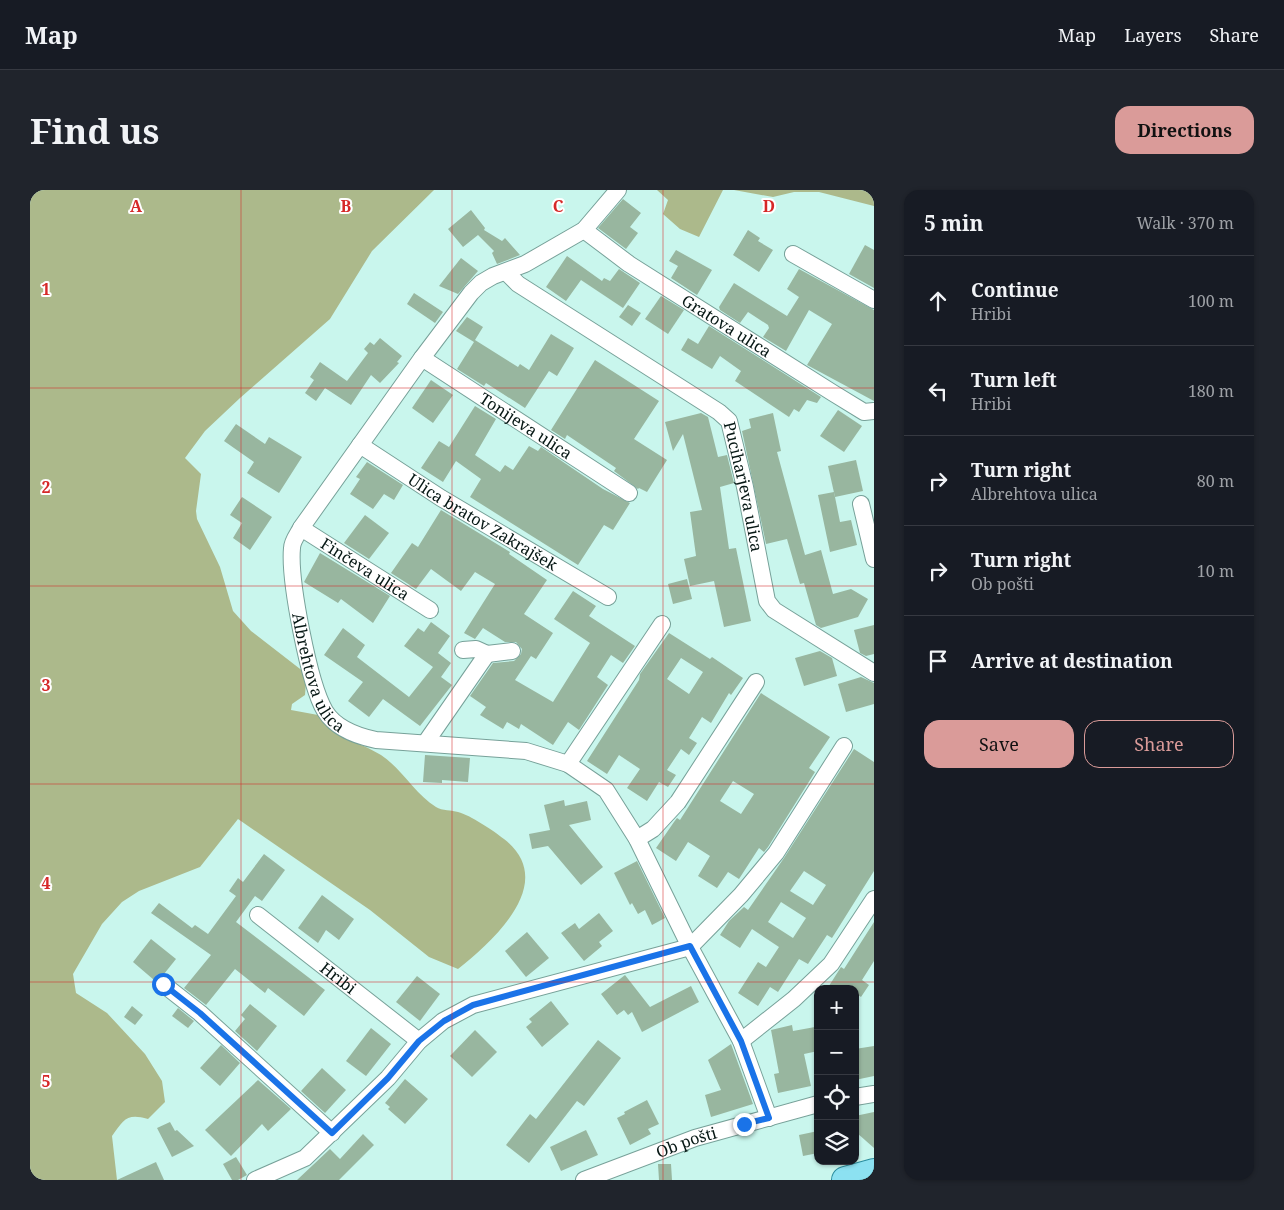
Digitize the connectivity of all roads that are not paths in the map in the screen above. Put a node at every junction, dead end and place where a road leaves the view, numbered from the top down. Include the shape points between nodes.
1 (618, 190) edge
2 (584, 230) junction
3 (793, 254) dead end
4 (506, 272) junction
5 (874, 300) edge
6 (422, 358) junction
7 (874, 411) edge
8 (360, 445) junction
9 (629, 492) dead end
10 (861, 504) dead end
11 (302, 528) junction
12 (874, 559) edge
13 (608, 597) dead end
14 (430, 610) dead end
15 (662, 624) dead end
16 (463, 650) dead end
17 (512, 650) dead end
18 (487, 654) junction
19 (874, 673) edge
20 (756, 682) dead end
21 (426, 742) junction
22 (844, 746) dead end
23 (568, 764) junction
24 (637, 839) junction
25 (874, 899) edge
26 (258, 914) dead end
27 (690, 946) junction
28 (163, 984) dead end
29 (419, 1041) junction
30 (741, 1041) junction
31 (874, 1094) edge
32 (859, 1096) edge
33 (814, 1105) edge
34 (769, 1118) junction
35 (332, 1133) junction
36 (874, 1172) edge
37 (255, 1180) edge
38 (584, 1180) edge
39 (844, 1180) edge

1 - 2 street, Albrehtova ulica
2 - 4 street, Albrehtova ulica
2 - 7 street, Gratova ulica via 629,264 824,388 864,412
3 - 5 street
4 - 6 street, Albrehtova ulica via 481,283
4 - 19 street, Puciharjeva ulica via 518,284 729,421 767,601 774,610
6 - 8 street, Albrehtova ulica
6 - 9 street, Tonijeva ulica
8 - 11 street, Albrehtova ulica
8 - 13 street, Ulica bratov Zakrajšek via 441,498
10 - 12 street
11 - 14 street, Finčeva ulica
11 - 21 street, Albrehtova ulica via 292,546 292,572 313,685 326,712 338,726 360,737
15 - 23 street
16 - 18 street via 476,649
17 - 18 street
18 - 21 street
20 - 24 street via 678,802 654,829
21 - 23 street, Albrehtova ulica via 526,751
22 - 27 street via 776,853 741,895
23 - 24 street, Albrehtova ulica via 606,790
24 - 27 street, Albrehtova ulica
25 - 30 street via 831,964 794,999
26 - 29 street, Hribi
27 - 29 street via 473,1005 444,1021
27 - 30 street, Albrehtova ulica
28 - 35 street via 200,1013
29 - 35 street via 388,1078
30 - 34 street, Albrehtova ulica
31 - 32 street
33 - 34 street, Ob pošti
34 - 38 street, Ob pošti via 695,1138
35 - 37 street via 305,1158
36 - 39 main road

